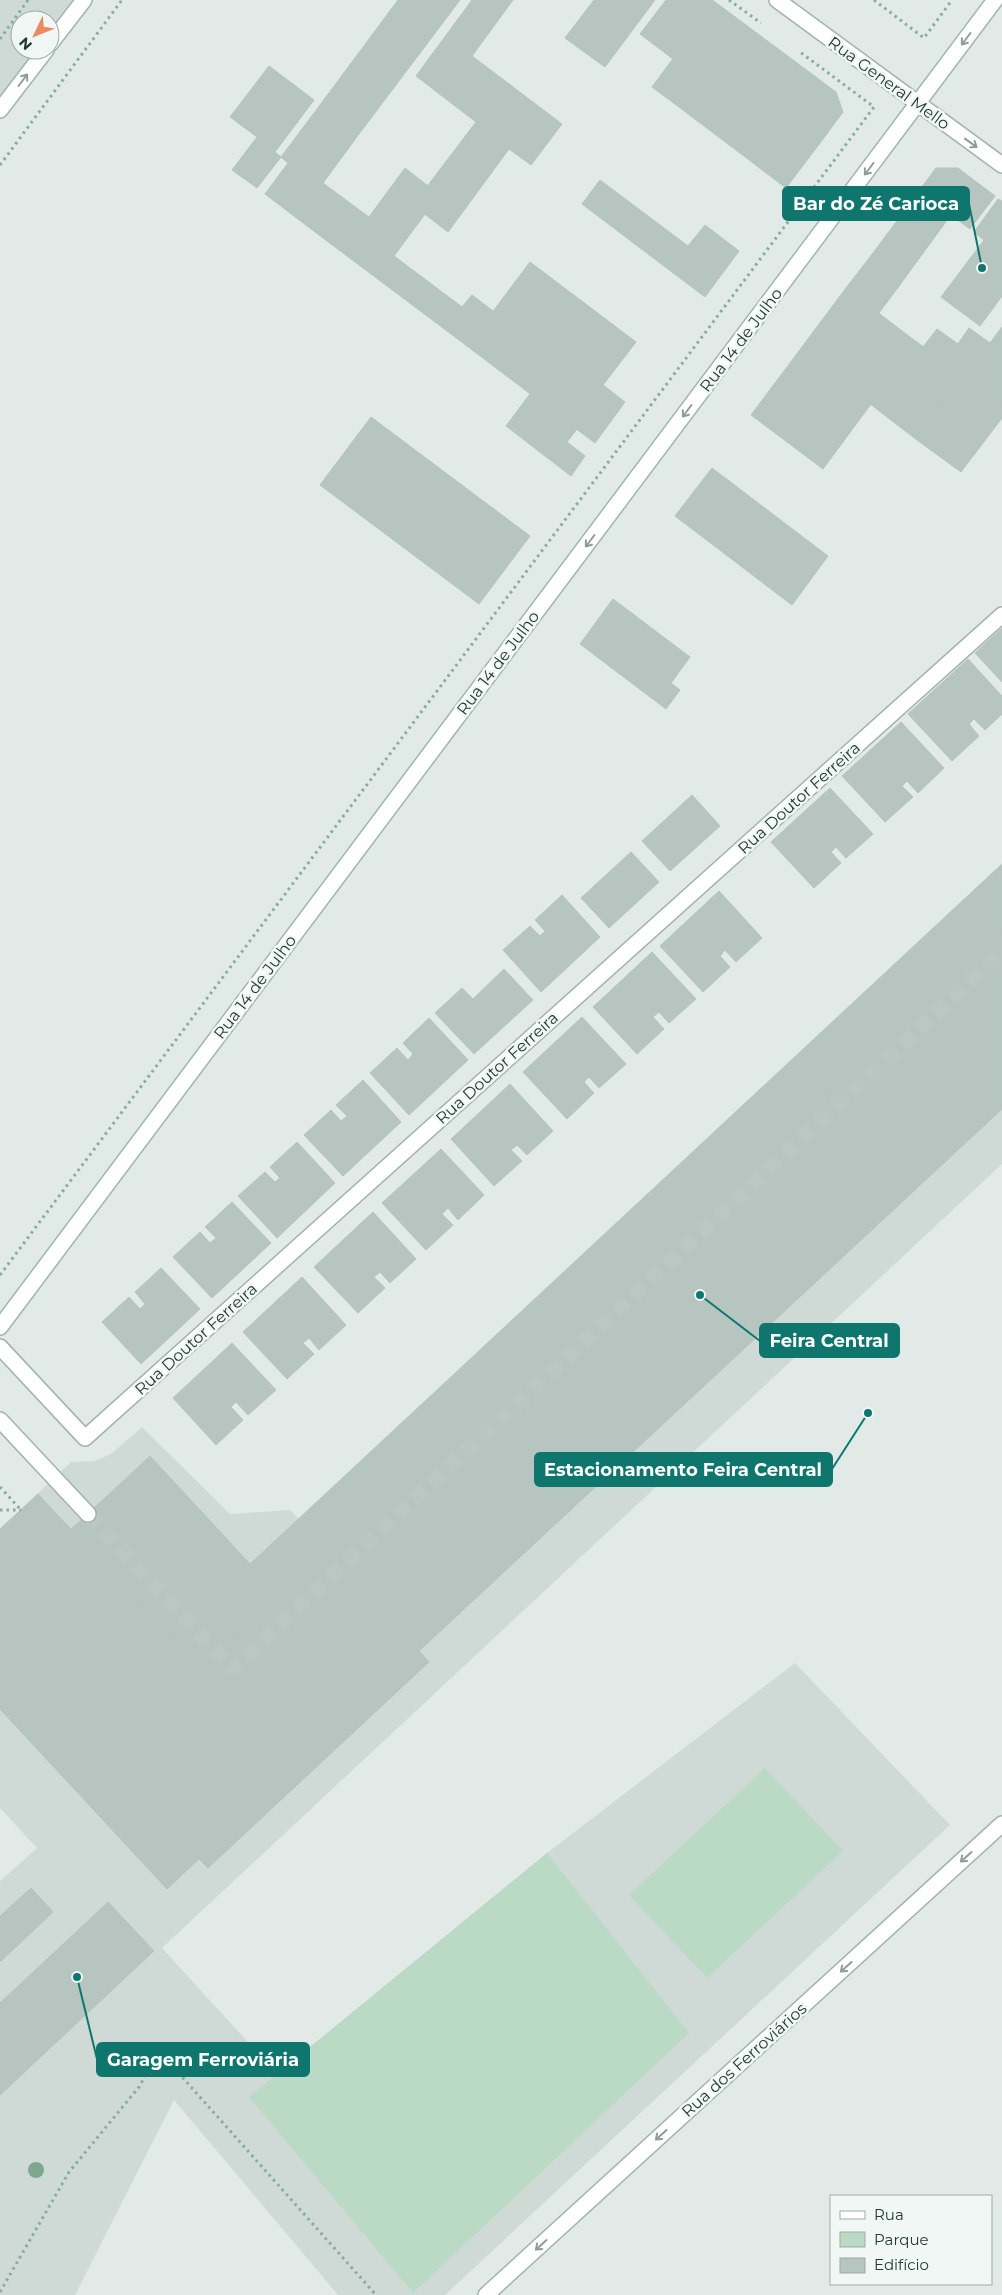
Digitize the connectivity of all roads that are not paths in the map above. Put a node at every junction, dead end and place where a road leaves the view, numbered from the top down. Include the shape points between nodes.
1 (84, 0) edge
2 (777, 0) edge
3 (996, 0) edge
4 (60, 31) edge
5 (38, 60) edge
6 (918, 104) junction
7 (0, 110) edge
8 (1002, 165) edge
9 (1002, 615) edge
10 (0, 1327) edge
11 (0, 1347) edge
12 (0, 1420) edge
13 (88, 1514) tunnel mouth
14 (1002, 1824) edge
15 (486, 2295) edge

1 - 4 street
2 - 6 street, Rua General Mello
3 -> 6 street, Rua 14 de Julho
7 -> 5 street
6 -> 8 street, Rua General Mello
6 -> 10 street, Rua 14 de Julho
9 - 11 street, Rua Doutor Ferreira via 85,1438
12 - 13 street
14 -> 15 street, Rua dos Ferroviários

